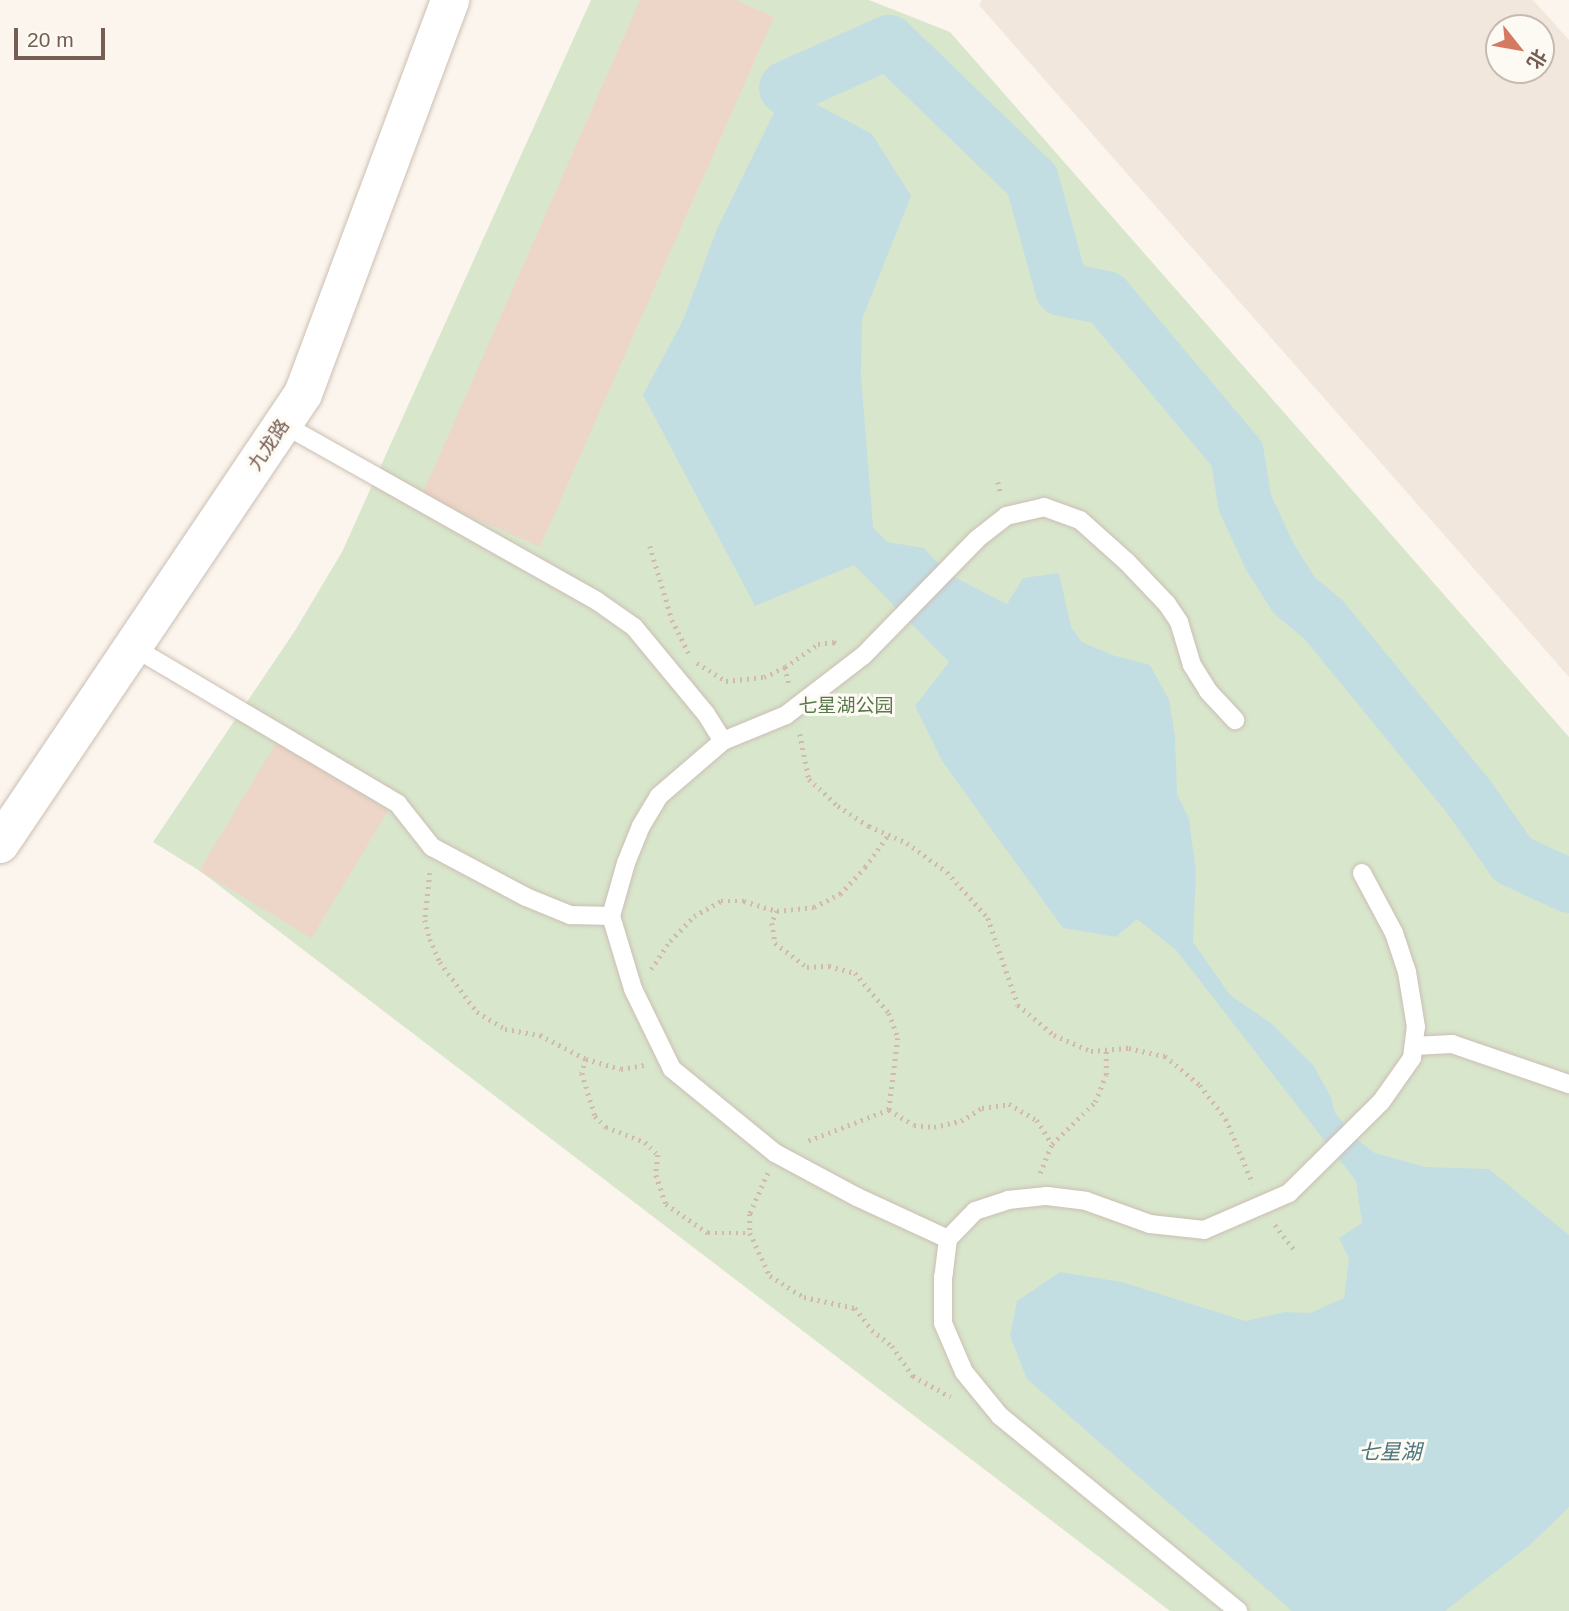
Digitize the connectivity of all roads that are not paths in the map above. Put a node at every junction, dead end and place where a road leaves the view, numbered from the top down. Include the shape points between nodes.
1 (450, 0) edge
2 (282, 424) junction
3 (133, 647) junction
4 (1235, 720) dead end
5 (723, 741) junction
6 (0, 844) edge
7 (1362, 873) dead end
8 (611, 916) junction
9 (1414, 1046) junction
10 (1569, 1084) edge
11 (948, 1239) junction
12 (1238, 1611) edge

1 - 2 main road, 九龙路 via 303,394
2 - 3 main road, 九龙路
2 - 5 lane via 597,601 634,627
3 - 6 main road, 九龙路
3 - 8 lane via 398,804 432,846 526,897 570,915
4 - 5 lane via 1192,665 1180,622 1167,604 1080,520 1044,507 1006,516 977,539 863,656 795,709
5 - 8 lane via 659,796 626,863
7 - 9 lane via 1394,933 1407,971 1416,1027
8 - 11 lane via 633,989 672,1069 775,1153
9 - 10 lane via 1452,1044
9 - 11 lane via 1412,1058 1381,1102 1289,1193 1204,1230 1150,1224 1086,1200 1047,1196 1008,1200 975,1211
11 - 12 lane via 943,1323 964,1372 1000,1416

